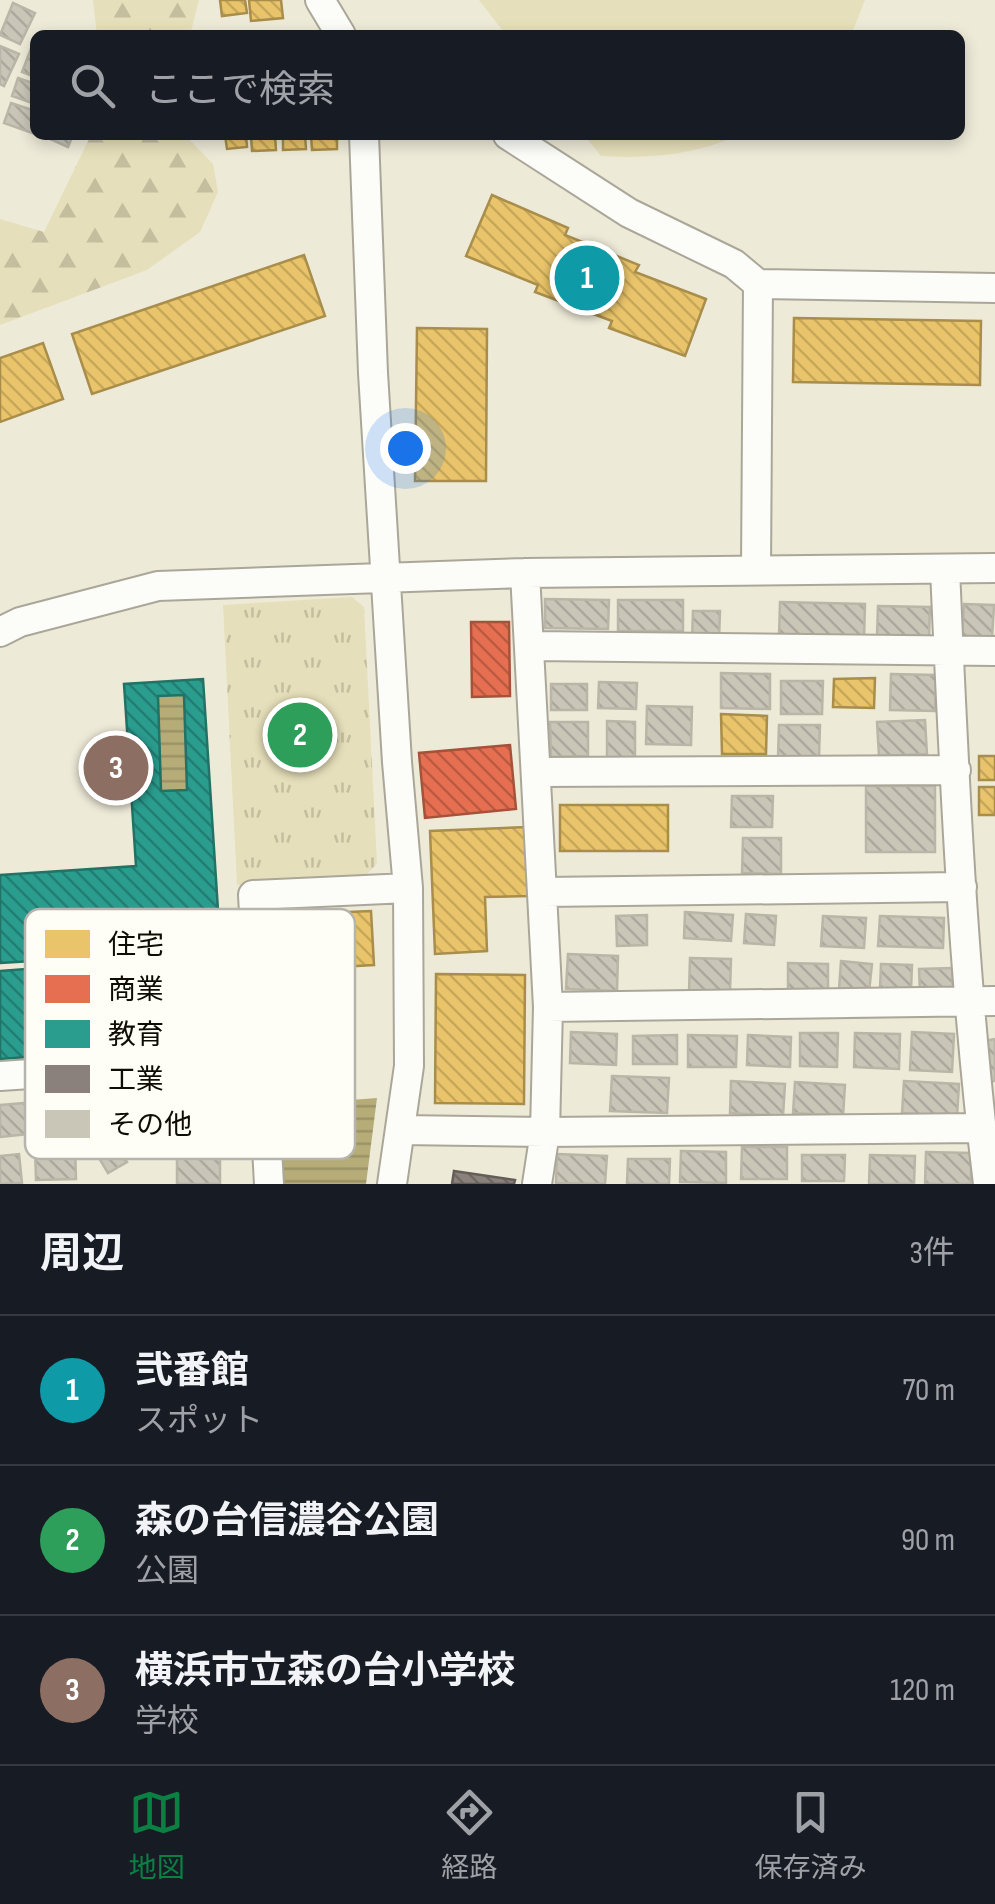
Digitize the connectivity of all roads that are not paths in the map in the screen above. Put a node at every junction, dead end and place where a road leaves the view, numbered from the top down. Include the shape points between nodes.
1 (320, 0) edge
2 (337, 30) edge
3 (364, 140) edge
4 (516, 140) edge
5 (758, 284) junction
6 (995, 288) edge
7 (995, 568) edge
8 (756, 569) junction
9 (945, 569) junction
10 (525, 573) junction
11 (384, 576) junction
12 (0, 632) edge
13 (531, 646) junction
14 (995, 651) edge
15 (949, 652) junction
16 (956, 770) junction
17 (537, 772) junction
18 (962, 887) junction
19 (408, 888) junction
20 (544, 892) junction
21 (255, 909) edge
22 (983, 1002) edge
23 (548, 1007) junction
24 (25, 1074) edge
25 (0, 1076) edge
26 (982, 1128) junction
27 (400, 1130) junction
28 (545, 1132) junction
29 (268, 1159) edge
30 (269, 1184) edge
31 (392, 1184) edge
32 (537, 1184) edge
33 (988, 1184) edge

1 - 2 street
3 - 11 street
4 - 5 street
5 - 6 street
5 - 8 street
7 - 9 street
8 - 9 street
8 - 10 street
9 - 15 street
10 - 11 street
10 - 13 street
11 - 12 street via 158,586
11 - 19 street
13 - 15 street
13 - 17 street
14 - 15 street
15 - 16 street
16 - 17 street
16 - 18 street
17 - 20 street
18 - 20 street
18 - 22 street
19 - 21 street via 254,894
19 - 27 street via 409,1066
20 - 23 street
22 - 23 street
22 - 26 street
23 - 28 street
24 - 25 street
26 - 28 street
26 - 33 street
27 - 28 street
27 - 31 street
28 - 32 street
29 - 30 street

